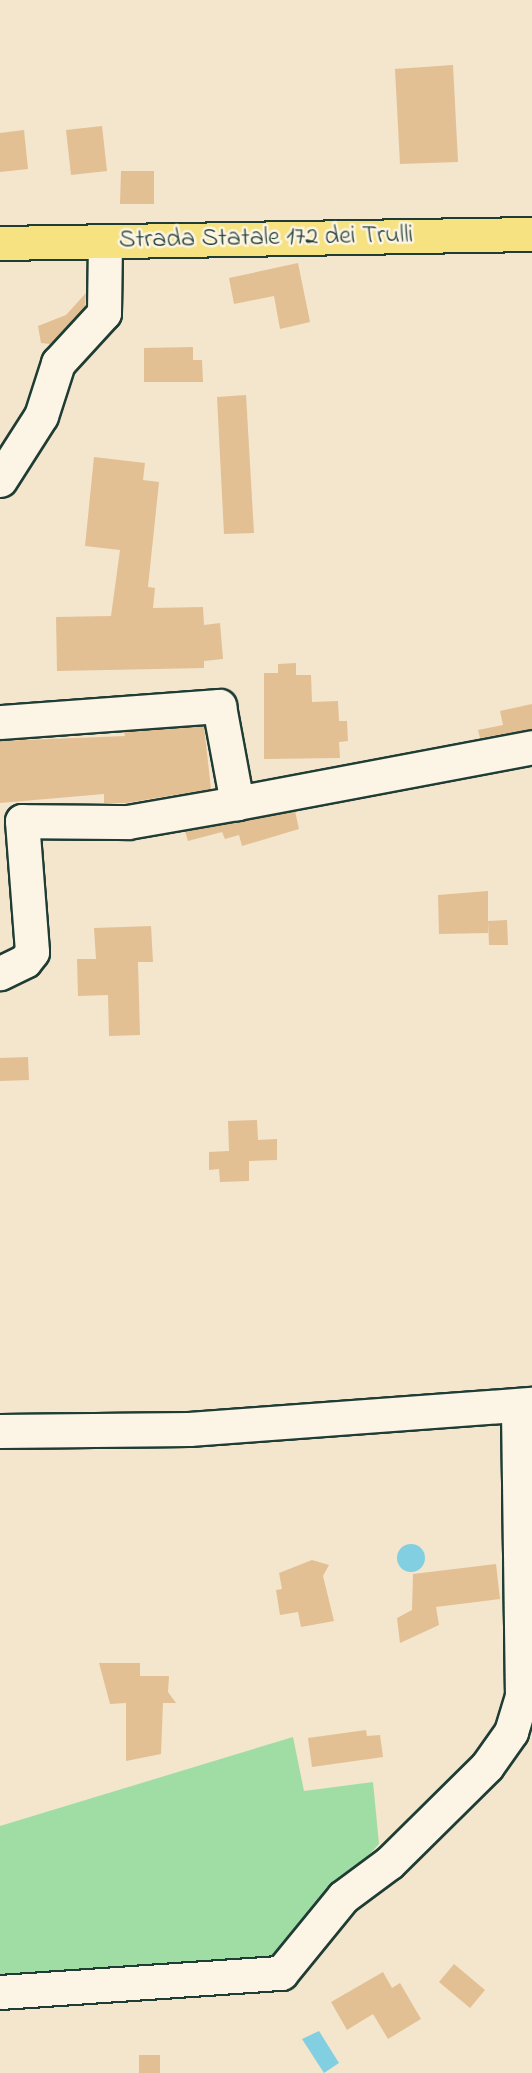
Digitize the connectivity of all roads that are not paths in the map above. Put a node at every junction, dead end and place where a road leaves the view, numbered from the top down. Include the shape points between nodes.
1 (532, 234) edge
2 (105, 242) junction
3 (0, 243) edge
4 (0, 480) edge
5 (0, 722) edge
6 (532, 747) edge
7 (237, 803) junction
8 (11, 822) edge
9 (0, 973) edge
10 (525, 1405) edge
11 (0, 1431) edge
12 (0, 1992) edge

1 - 2 main road, Strada Statale 172 dei Trulli
2 - 3 main road, Strada Statale 172 dei Trulli
2 - 4 street via 104,312 58,363 41,416
5 - 7 street via 219,706
6 - 7 street
7 - 8 street via 128,822
8 - 9 street via 32,952 25,961
10 - 11 street via 189,1429
10 - 12 street via 522,1696 512,1732 487,1766 390,1863 343,1898 281,1972

